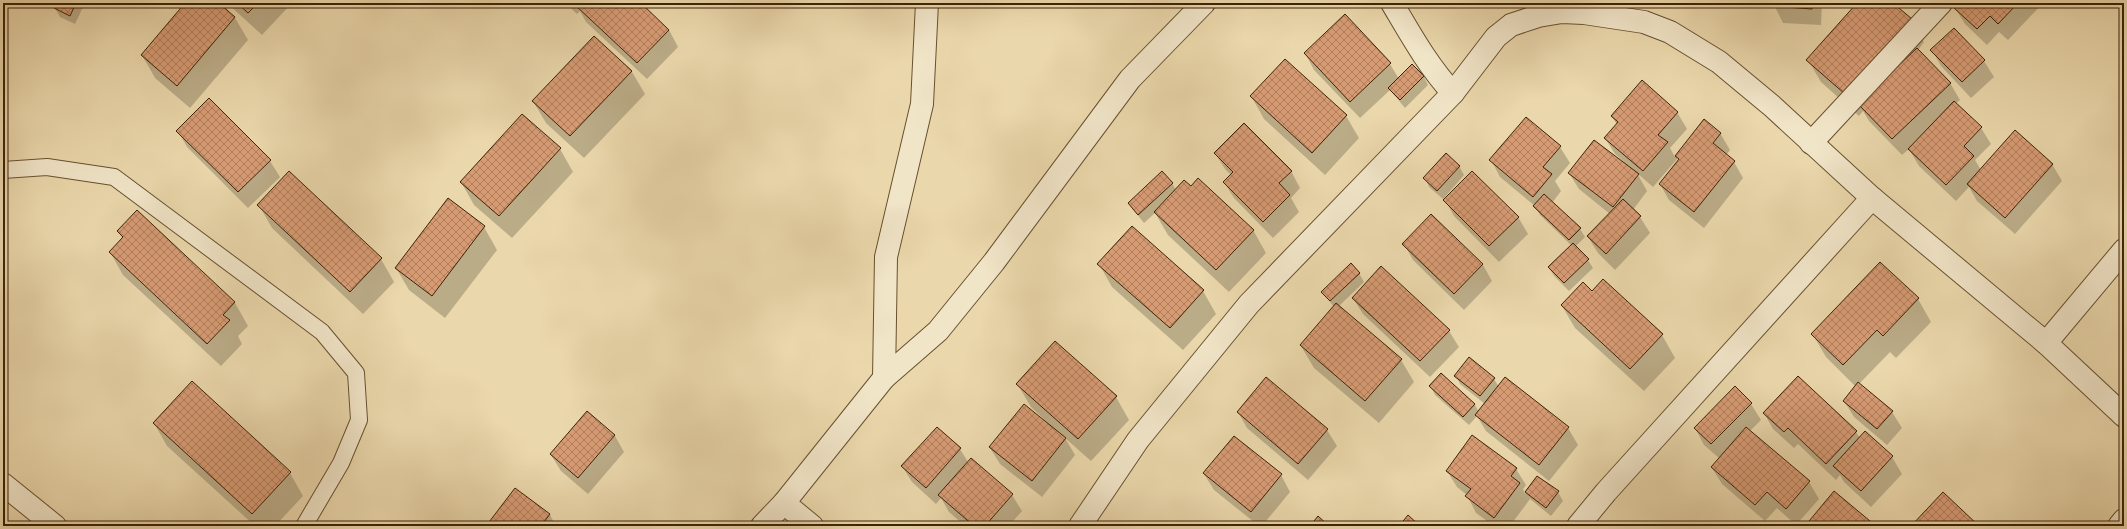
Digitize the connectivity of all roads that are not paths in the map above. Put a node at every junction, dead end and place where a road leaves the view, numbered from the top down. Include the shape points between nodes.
1 (927, 3) edge
2 (1204, 3) edge
3 (1392, 3) edge
4 (1941, 3) edge
5 (1453, 93) junction
6 (1811, 143) junction
7 (3, 170) edge
8 (1872, 198) junction
9 (2124, 250) edge
10 (2046, 343) junction
11 (884, 378) junction
12 (2124, 416) edge
13 (3, 484) edge
14 (784, 504) junction
15 (2124, 520) edge
16 (55, 526) edge
17 (304, 526) edge
18 (762, 526) edge
19 (812, 526) edge
20 (1080, 526) edge
21 (1578, 526) edge
22 (2119, 526) edge

1 - 11 street via 922,104 886,257
2 - 11 street via 1130,79 994,262 938,331
3 - 5 street via 1419,50 1436,75
4 - 6 street
5 - 6 street via 1486,48 1511,25 1546,14 1584,13 1644,22 1670,32 1719,62
5 - 20 street via 1249,304 1138,440
6 - 8 street
7 - 17 lane via 47,167 114,177 322,332 356,373 358,420 341,463
8 - 10 street
8 - 21 street
9 - 10 street
10 - 12 street
11 - 14 street
13 - 16 street
14 - 18 street
14 - 19 street
15 - 22 street

